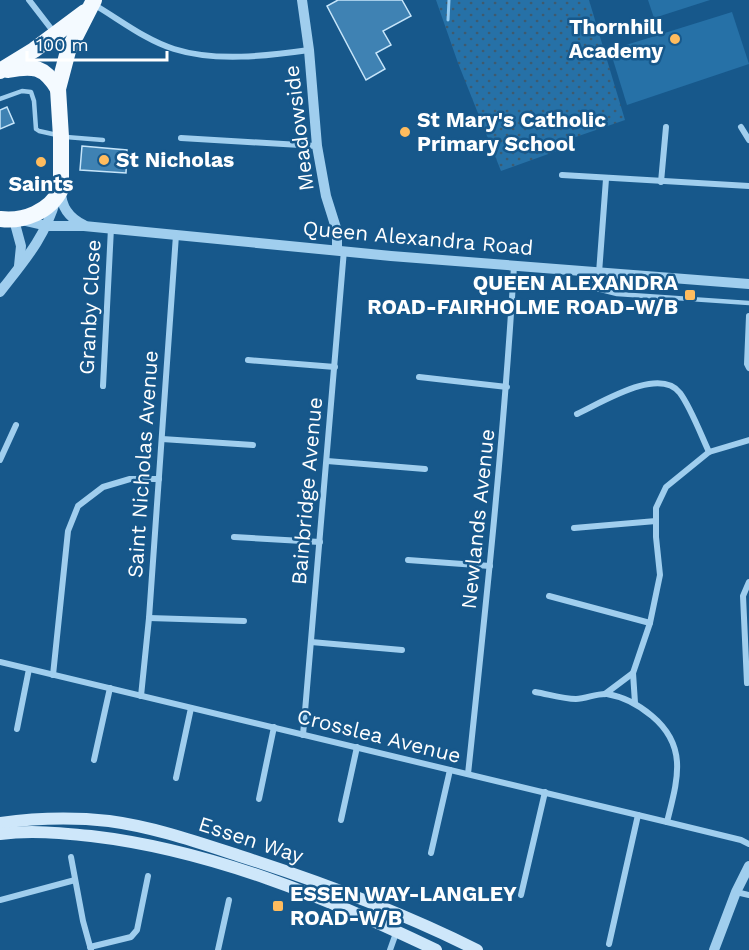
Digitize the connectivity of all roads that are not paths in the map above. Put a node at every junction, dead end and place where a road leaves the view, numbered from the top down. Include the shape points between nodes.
1 (29, 0) edge
2 (302, 0) edge
3 (91, 5) edge
4 (55, 36) junction
5 (309, 50) junction
6 (69, 51) junction
7 (0, 71) edge
8 (58, 89) junction
9 (0, 99) edge
10 (666, 127) dead end
11 (741, 127) dead end
12 (62, 137) junction
13 (182, 138) dead end
14 (103, 140) dead end
15 (749, 140) edge
16 (316, 146) junction
17 (562, 175) dead end
18 (606, 179) junction
19 (661, 182) junction
20 (749, 186) edge
21 (59, 193) junction
22 (12, 220) edge
23 (47, 225) junction
24 (84, 225) junction
25 (111, 228) junction
26 (177, 235) junction
27 (340, 250) junction
28 (19, 266) junction
29 (514, 266) junction
30 (596, 273) junction
31 (749, 284) edge
32 (0, 292) edge
33 (749, 303) edge
34 (749, 316) edge
35 (248, 360) dead end
36 (334, 367) junction
37 (749, 368) edge
38 (419, 377) dead end
39 (103, 386) dead end
40 (507, 387) junction
41 (577, 414) dead end
42 (16, 425) dead end
43 (162, 439) junction
44 (749, 440) edge
45 (254, 444) dead end
46 (710, 452) junction
47 (0, 460) edge
48 (327, 461) junction
49 (425, 469) dead end
50 (159, 479) junction
51 (656, 521) junction
52 (574, 528) dead end
53 (234, 537) dead end
54 (320, 542) junction
55 (408, 560) dead end
56 (490, 566) junction
57 (749, 582) edge
58 (549, 596) dead end
59 (149, 618) junction
60 (244, 621) dead end
61 (650, 623) junction
62 (311, 642) junction
63 (402, 650) dead end
64 (0, 663) edge
65 (29, 669) junction
66 (633, 673) junction
67 (53, 675) junction
68 (747, 683) dead end
69 (110, 688) junction
70 (535, 692) dead end
71 (605, 694) junction
72 (141, 696) junction
73 (635, 703) junction
74 (191, 708) junction
75 (274, 727) junction
76 (16, 729) dead end
77 (303, 735) junction
78 (357, 747) junction
79 (94, 760) dead end
80 (450, 770) junction
81 (468, 774) junction
82 (176, 778) dead end
83 (545, 792) junction
84 (259, 799) dead end
85 (638, 815) junction
86 (341, 820) dead end
87 (667, 822) junction
88 (0, 823) edge
89 (0, 834) edge
90 (749, 844) edge
91 (431, 853) dead end
92 (70, 857) dead end
93 (749, 866) edge
94 (148, 876) dead end
95 (75, 880) junction
96 (736, 892) junction
97 (520, 895) dead end
98 (749, 895) edge
99 (0, 900) edge
100 (229, 900) dead end
101 (396, 933) junction
102 (609, 944) dead end
103 (90, 949) edge
104 (218, 950) edge
105 (390, 950) edge
106 (436, 950) edge
107 (477, 950) edge
108 (714, 950) edge

1 - 4 street
2 - 5 street, Meadowside
3 - 4 highway
3 - 5 street via 175,50 246,57
3 - 6 highway
4 - 6 street
4 - 7 highway
5 - 16 street, Meadowside
6 - 8 highway
7 - 8 highway via 34,67 51,78
8 - 12 highway
9 - 12 lane via 31,92 36,129
10 - 19 street
11 - 15 street
12 - 14 lane
12 - 21 highway
13 - 16 street
16 - 27 street, Meadowside
17 - 18 street
18 - 19 street
18 - 30 street
19 - 20 street
21 - 22 highway via 39,211
21 - 23 street
21 - 24 street via 69,216
22 - 23 street, Queen Alexandra Road
22 - 28 street via 21,246
23 - 24 street, Queen Alexandra Road
23 - 28 street via 33,251
24 - 25 street, Queen Alexandra Road
25 - 26 street, Queen Alexandra Road
25 - 39 street, Granby Close
26 - 27 street, Queen Alexandra Road
26 - 43 street, Saint Nicholas Avenue
27 - 29 street, Queen Alexandra Road
27 - 36 street, Bainbridge Avenue
28 - 32 street
29 - 30 street, Queen Alexandra Road
29 - 40 street, Newlands Avenue
30 - 31 street, Queen Alexandra Road
30 - 33 lane via 597,289 618,294
34 - 37 street
35 - 36 street
36 - 48 street, Bainbridge Avenue
38 - 40 street
40 - 56 street, Newlands Avenue
41 - 46 street via 640,385 666,383 679,392
42 - 47 street
43 - 45 street
43 - 50 street, Saint Nicholas Avenue
44 - 46 street
46 - 51 street via 666,487 656,508
48 - 49 street
48 - 54 street, Bainbridge Avenue
50 - 59 street, Saint Nicholas Avenue
50 - 67 street via 130,479 103,487 78,506 69,531
51 - 52 street
51 - 61 street via 660,575
53 - 54 street
54 - 62 street, Bainbridge Avenue
55 - 56 street
56 - 81 street, Newlands Avenue
57 - 68 street via 743,596
58 - 61 street
59 - 60 street
59 - 72 street, Saint Nicholas Avenue
61 - 66 street
62 - 63 street
62 - 77 street, Bainbridge Avenue
64 - 65 street, Crosslea Avenue
65 - 67 street, Crosslea Avenue
65 - 76 street
66 - 71 street
66 - 73 street
67 - 69 street, Crosslea Avenue
69 - 72 street, Crosslea Avenue
69 - 79 street
70 - 71 street via 576,699
71 - 73 street
72 - 74 street, Crosslea Avenue
73 - 87 street via 662,724 677,753 678,771
74 - 75 street, Crosslea Avenue
74 - 82 street
75 - 77 street, Crosslea Avenue
75 - 84 street
77 - 78 street, Crosslea Avenue
78 - 80 street, Crosslea Avenue
78 - 86 street
80 - 81 street, Crosslea Avenue
80 - 91 street
81 - 83 street, Crosslea Avenue
83 - 85 street, Crosslea Avenue
83 - 97 street
85 - 87 street, Crosslea Avenue
85 - 102 street
87 - 90 street, Crosslea Avenue
88 - 107 main road, Essen Way via 43,817 108,821 168,833 385,908
89 - 101 main road, Essen Way via 51,832 155,846 271,881
92 - 95 street
93 - 96 street
94 - 103 street via 131,937
95 - 99 street
95 - 103 street
96 - 98 street
96 - 108 street
100 - 104 street
101 - 105 street
101 - 106 main road, Essen Way

